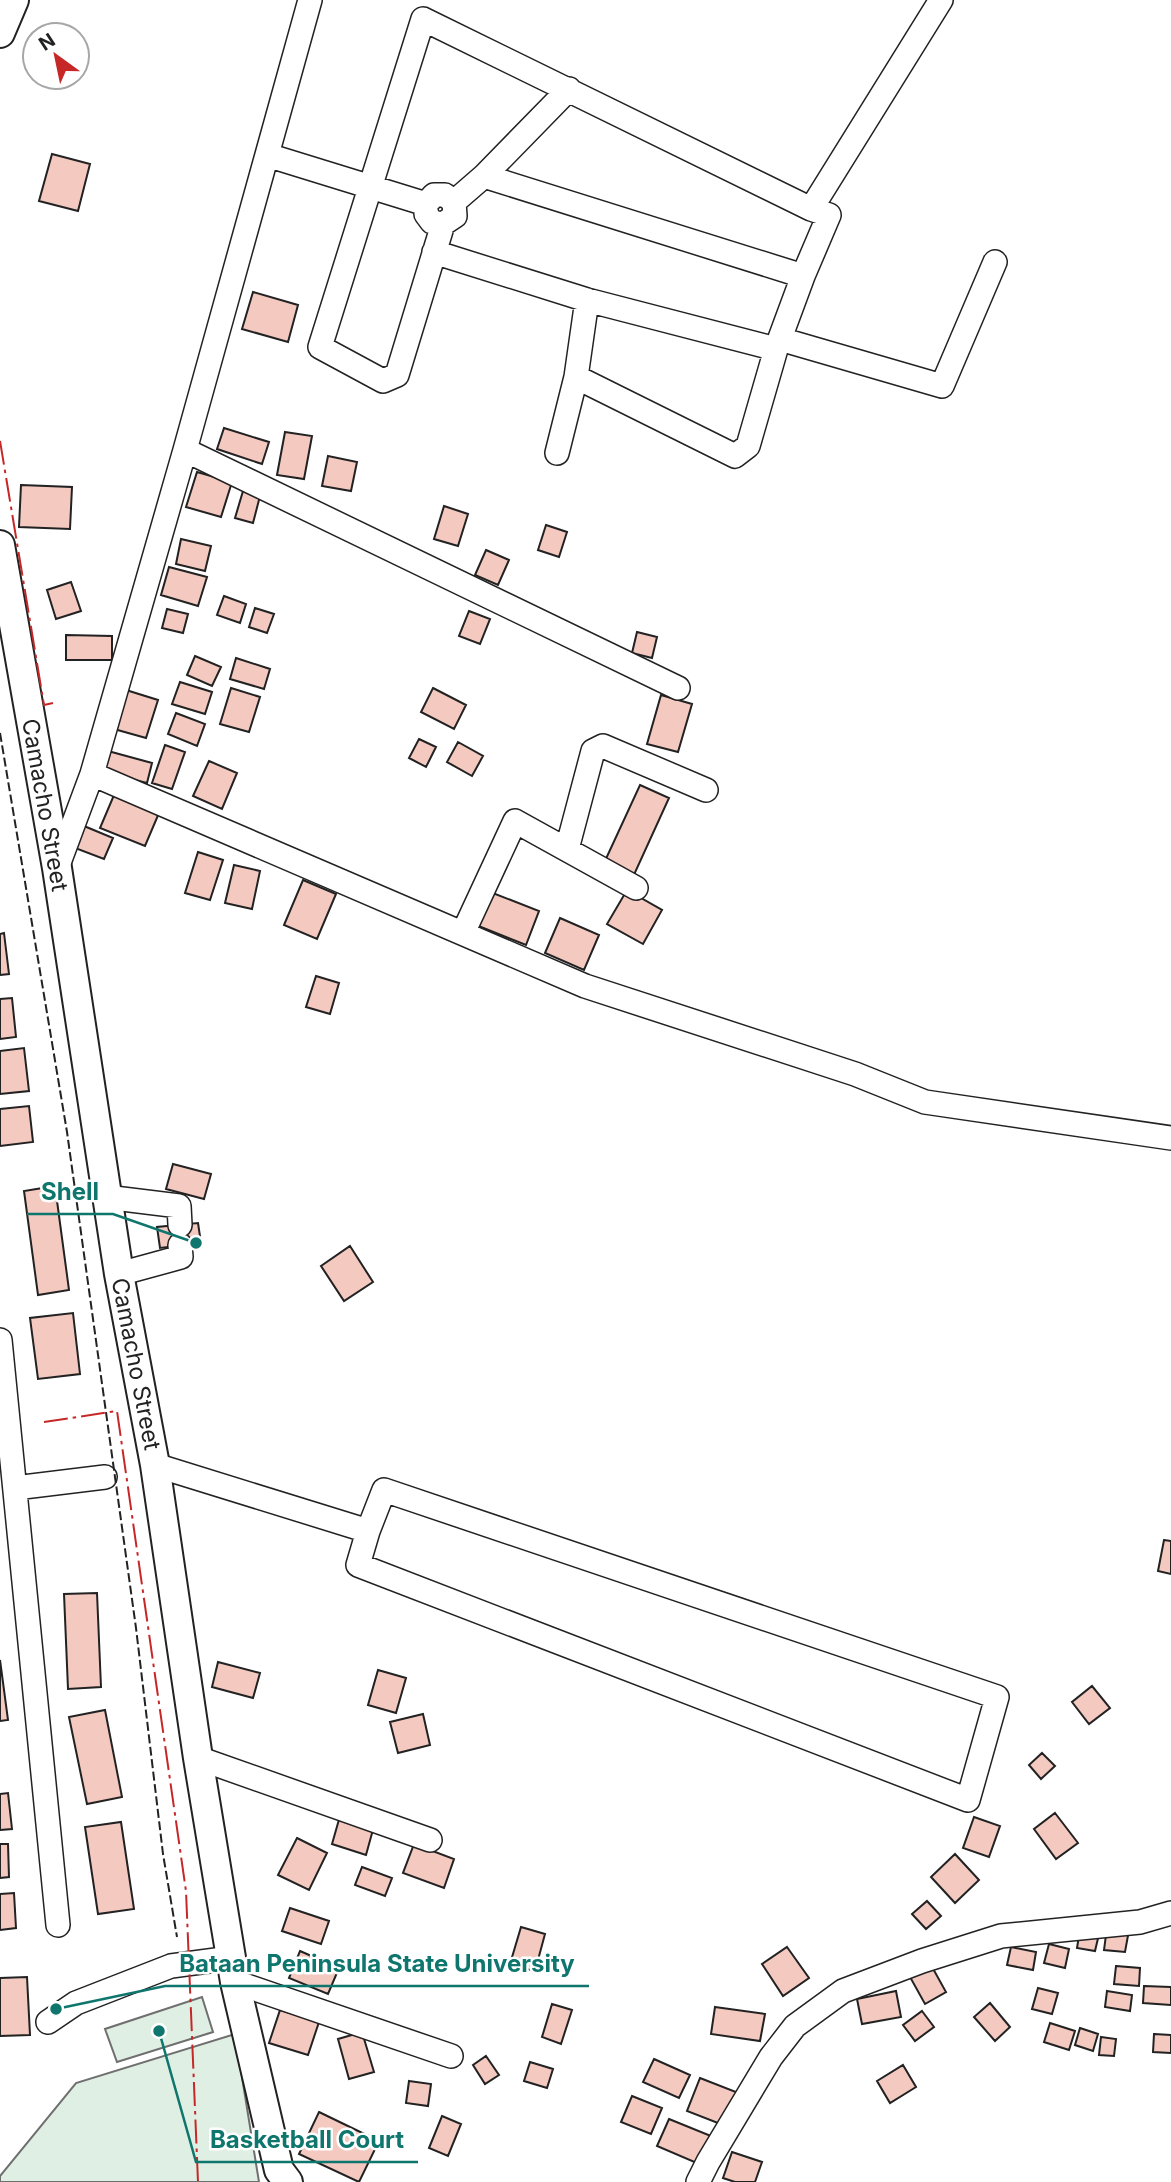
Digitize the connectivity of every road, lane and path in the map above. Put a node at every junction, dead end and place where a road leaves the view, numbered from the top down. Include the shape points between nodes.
1 (6, 0) edge
2 (14, 0) edge
3 (310, 0) edge
4 (941, 0) edge
5 (0, 6) edge
6 (0, 33) edge
7 (569, 89) junction
8 (267, 155) junction
9 (484, 176) junction
10 (370, 186) junction
11 (454, 202) junction
12 (426, 204) junction
13 (811, 209) junction
14 (443, 225) junction
15 (434, 252) junction
16 (995, 262) dead end
17 (803, 276) junction
18 (587, 300) junction
19 (778, 344) junction
20 (576, 377) junction
21 (185, 450) junction
22 (556, 453) dead end
23 (0, 545) edge
24 (678, 688) dead end
25 (92, 774) junction
26 (706, 790) dead end
27 (567, 849) junction
28 (57, 868) junction
29 (636, 888) dead end
30 (463, 933) junction
31 (1171, 1138) edge
32 (106, 1197) junction
33 (119, 1274) junction
34 (0, 1340) edge
35 (155, 1465) junction
36 (105, 1477) dead end
37 (15, 1488) junction
38 (368, 1531) junction
39 (198, 1758) junction
40 (430, 1840) dead end
41 (1171, 1913) edge
42 (58, 1925) dead end
43 (233, 1970) junction
44 (48, 2022) dead end
45 (451, 2056) dead end
46 (281, 2179) edge
47 (698, 2182) edge

1 - 5 main road
2 - 6 main road
3 - 8 street
4 - 13 street
7 - 9 street
7 - 10 street via 423,19
7 - 13 street
8 - 10 street
8 - 21 street
9 - 11 street
9 - 17 street
10 - 12 street
10 - 15 street via 320,347 383,381 397,375
11 - 12 street via 446,195 434,195
11 - 14 street via 455,216
12 - 14 street via 432,222
13 - 17 street via 829,215
14 - 15 street
15 - 18 street
16 - 19 street via 942,386
17 - 19 street
18 - 19 street
18 - 20 street
19 - 20 street via 748,446 735,456
20 - 22 street
21 - 24 street
21 - 25 street
23 - 28 main road, Camacho Street
25 - 28 street
25 - 30 street
26 - 27 street via 604,746 593,751
27 - 29 street
27 - 30 street via 516,821
28 - 32 main road, Camacho Street
30 - 31 street via 585,986 855,1074 925,1102
32 - 33 main road, Camacho Street
32 - 33 street via 178,1206 181,1257
33 - 35 main road, Camacho Street
34 - 37 street
35 - 38 street
35 - 39 main road, Camacho Street
36 - 37 street
37 - 42 street
38 - 38 street via 358,1565 968,1800 997,1697 384,1490
39 - 40 street
39 - 43 main road, Camacho Street
41 - 47 street via 1140,1922 1001,1936 843,1991 795,2026 779,2047
43 - 44 street via 171,1966 76,2003
43 - 45 street
43 - 46 main road, Camacho Street

